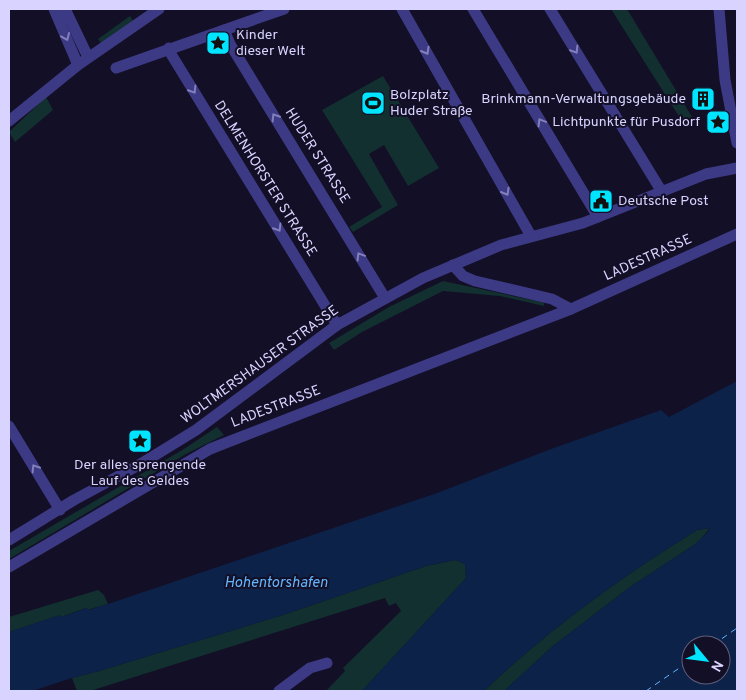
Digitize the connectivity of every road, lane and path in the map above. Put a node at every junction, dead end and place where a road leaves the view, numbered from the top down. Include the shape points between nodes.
1 (54, 9) edge
2 (65, 9) edge
3 (159, 9) edge
4 (284, 9) edge
5 (402, 9) edge
6 (474, 9) edge
7 (550, 9) edge
8 (719, 9) edge
9 (224, 30) junction
10 (169, 48) junction
11 (88, 57) junction
12 (78, 64) junction
13 (116, 68) dead end
14 (9, 122) edge
15 (737, 143) edge
16 (737, 168) edge
17 (662, 192) junction
18 (598, 217) junction
19 (737, 234) edge
20 (531, 236) junction
21 (453, 265) junction
22 (385, 298) junction
23 (571, 309) junction
24 (337, 325) junction
25 (9, 426) edge
26 (60, 510) junction
27 (9, 540) edge
28 (9, 567) edge
29 (327, 663) dead end
30 (279, 691) edge

1 -> 12 street
2 - 11 street
3 - 11 street
4 - 9 street
5 -> 20 street
18 -> 6 street
7 -> 17 street
8 - 15 street via 725,80
9 - 10 street
22 -> 9 street, HUDER STRASSE
10 - 13 street
10 -> 24 street, DELMENHORSTER STRASSE
11 - 12 street
12 - 14 street
16 - 17 street, WOLTMERSHAUSER STRASSE via 706,174
17 - 18 street, WOLTMERSHAUSER STRASSE
18 - 20 street, WOLTMERSHAUSER STRASSE
19 - 23 street, LADESTRASSE
20 - 21 street, WOLTMERSHAUSER STRASSE
21 - 22 street, WOLTMERSHAUSER STRASSE
21 - 23 street via 463,276 475,281 552,298
22 - 24 street, WOLTMERSHAUSER STRASSE
23 - 28 street, LADESTRASSE via 210,449
24 - 26 street, WOLTMERSHAUSER STRASSE via 196,430
26 -> 25 street
26 - 27 street, WOLTMERSHAUSER STRASSE
29 - 30 street via 310,668

